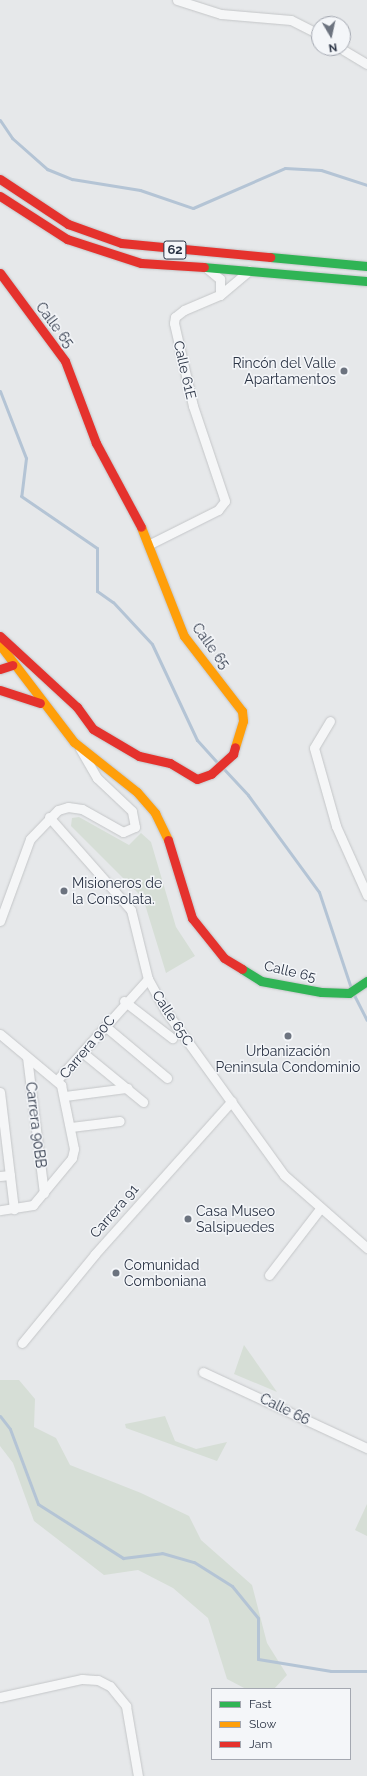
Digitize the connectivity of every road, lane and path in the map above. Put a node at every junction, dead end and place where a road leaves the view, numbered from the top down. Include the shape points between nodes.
1 (177, 0) edge
2 (311, 30) edge
3 (351, 55) edge
4 (367, 64) edge
5 (0, 179) edge
6 (0, 196) edge
7 (367, 266) edge
8 (208, 269) junction
9 (249, 271) junction
10 (0, 273) edge
11 (367, 281) edge
12 (220, 296) junction
13 (150, 544) junction
14 (0, 636) edge
15 (0, 645) edge
16 (12, 665) junction
17 (0, 669) edge
18 (0, 690) edge
19 (44, 705) junction
20 (330, 721) dead end
21 (80, 748) junction
22 (49, 817) junction
23 (367, 895) edge
24 (0, 921) edge
25 (148, 978) junction
26 (367, 981) edge
27 (124, 1001) junction
28 (105, 1026) junction
29 (0, 1034) edge
30 (172, 1038) dead end
31 (82, 1052) junction
32 (27, 1057) junction
33 (167, 1078) dead end
34 (57, 1080) junction
35 (127, 1088) junction
36 (0, 1092) edge
37 (66, 1096) junction
38 (232, 1101) junction
39 (143, 1102) dead end
40 (1, 1112) edge
41 (120, 1121) dead end
42 (71, 1127) junction
43 (4, 1145) edge
44 (10, 1175) junction
45 (0, 1176) edge
46 (44, 1193) junction
47 (14, 1208) junction
48 (0, 1210) edge
49 (319, 1210) junction
50 (367, 1248) edge
51 (269, 1275) dead end
52 (22, 1343) dead end
53 (203, 1372) dead end
54 (367, 1448) edge
55 (0, 1697) edge
56 (138, 1776) edge

1 - 2 street via 221,14 291,20
3 - 4 street
5 - 7 main road, 62 via 68,224 121,243
6 - 8 main road, 62 via 67,239 91,249 141,262
8 - 9 main road, 62
8 - 12 street via 220,279
9 - 11 main road, 62 via 326,275
9 - 12 street
10 - 13 main road, Calle 65 via 62,357 96,443
12 - 13 street, Calle 61E via 184,310 175,317 174,323 195,413 225,501 218,510
13 - 14 main road, Calle 65 via 184,636 242,711 236,747 229,758 211,774 193,779 170,763 139,756 106,737
15 - 16 main road, Calle 65
16 - 17 main road
16 - 19 main road, Calle 65
18 - 19 main road
19 - 21 main road, Calle 65
20 - 23 street via 314,748 336,826
21 - 22 street via 97,778 132,811 135,827 130,831 120,831 73,807 61,809
21 - 26 main road, Calle 65 via 137,792 155,813 173,849 192,918 199,931 224,958 261,981 341,994 355,990
22 - 24 street via 33,833 26,847
22 - 25 street, Calle 65C via 131,910
25 - 27 street, Carrera 90C
25 - 38 street, Calle 65C via 174,1024
27 - 28 street, Carrera 90C
27 - 30 street
28 - 31 street, Carrera 90C
28 - 33 street
29 - 32 street
31 - 34 street, Carrera 90C
31 - 35 street
32 - 34 street
32 - 46 street, Carrera 90BB
34 - 37 street, Carrera 90C
35 - 37 street
35 - 39 street
36 - 40 street
37 - 42 street, Carrera 90C
38 - 49 street, Calle 65C via 284,1174
38 - 52 street, Carrera 91 via 115,1230
40 - 43 street
41 - 42 street
42 - 46 street, Carrera 90C via 73,1155
43 - 44 street
44 - 45 street
44 - 47 street
46 - 47 street, Carrera 90C via 31,1206
47 - 48 street
49 - 50 street, Calle 65C
49 - 51 street
53 - 54 street, Calle 66
55 - 56 street via 89,1679 110,1686 126,1706

